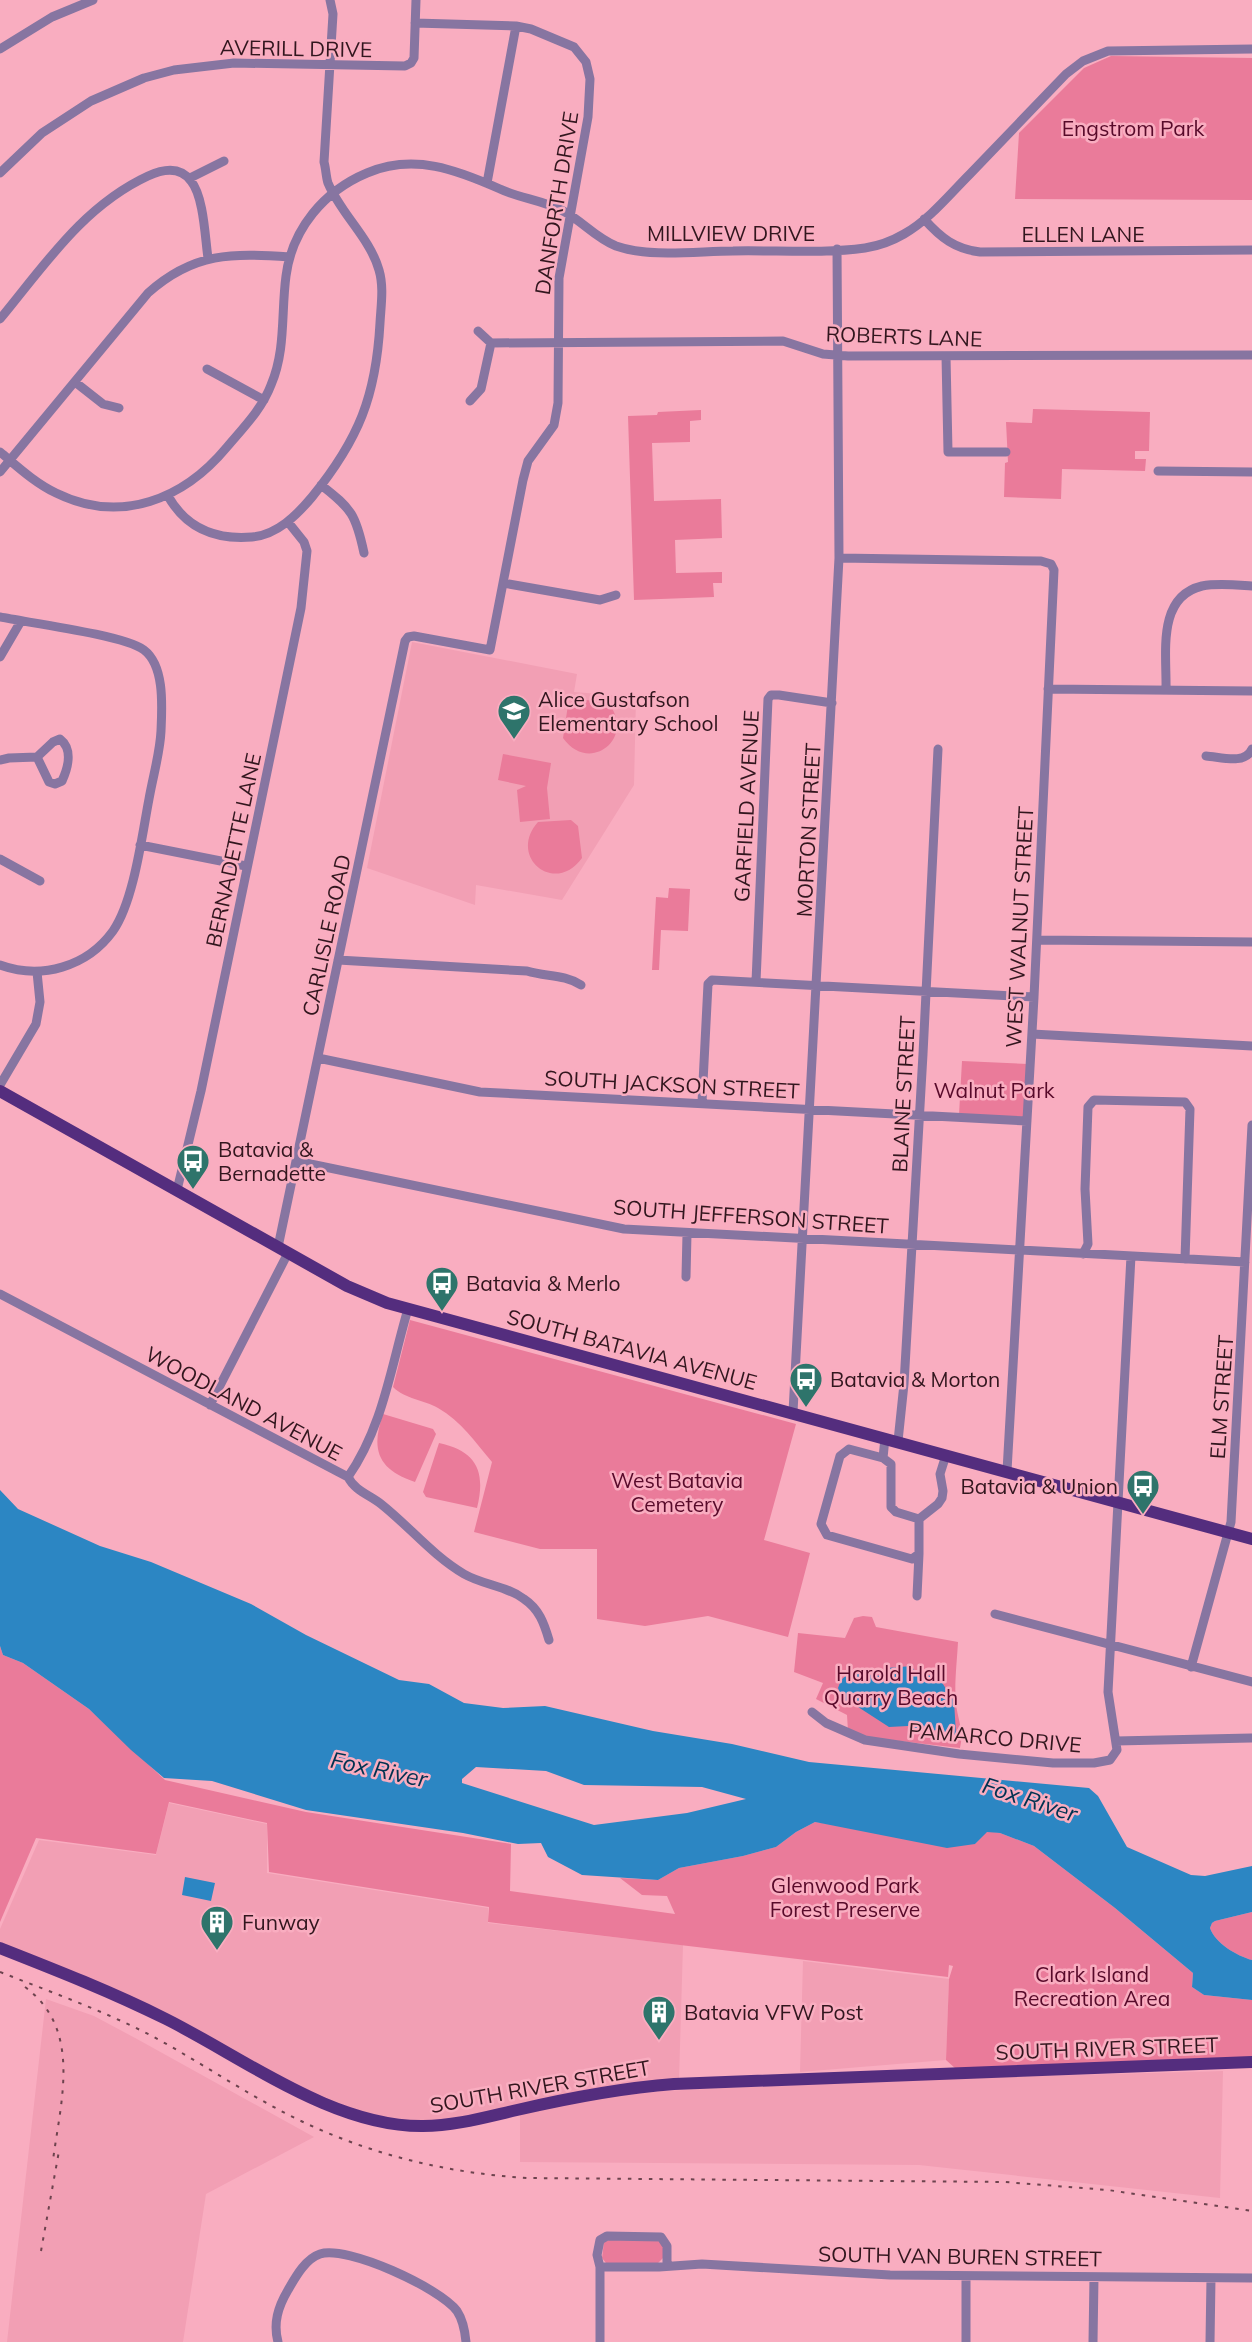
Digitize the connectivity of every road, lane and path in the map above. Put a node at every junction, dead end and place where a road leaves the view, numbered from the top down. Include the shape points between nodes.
1 (93, 0) edge
2 (330, 0) edge
3 (416, 0) edge
4 (415, 23) junction
5 (516, 26) junction
6 (0, 49) edge
7 (1252, 49) edge
8 (330, 65) junction
9 (224, 161) dead end
10 (1, 173) edge
11 (190, 178) junction
12 (487, 183) junction
13 (333, 192) junction
14 (570, 215) junction
15 (924, 219) junction
16 (837, 249) junction
17 (1252, 250) edge
18 (290, 257) junction
19 (208, 258) junction
20 (0, 319) edge
21 (478, 331) dead end
22 (557, 343) junction
23 (491, 344) junction
24 (1252, 355) edge
25 (839, 356) junction
26 (946, 356) junction
27 (207, 369) dead end
28 (75, 382) junction
29 (264, 400) junction
30 (470, 401) dead end
31 (119, 408) dead end
32 (0, 452) edge
33 (1006, 452) dead end
34 (10, 460) junction
35 (1158, 471) dead end
36 (0, 472) edge
37 (1252, 472) edge
38 (321, 485) junction
39 (168, 496) junction
40 (288, 522) junction
41 (364, 553) dead end
42 (839, 558) junction
43 (503, 583) junction
44 (1252, 586) edge
45 (616, 595) dead end
46 (0, 617) edge
47 (20, 621) junction
48 (414, 636) joint
49 (0, 657) edge
50 (1048, 689) junction
51 (1166, 690) junction
52 (1252, 691) edge
53 (832, 703) junction
54 (937, 749) dead end
55 (1252, 749) edge
56 (1206, 756) dead end
57 (37, 757) junction
58 (0, 760) edge
59 (140, 845) junction
60 (0, 859) edge
61 (246, 866) junction
62 (40, 881) dead end
63 (1037, 940) junction
64 (1252, 942) edge
65 (338, 960) junction
66 (0, 965) edge
67 (37, 972) junction
68 (756, 982) junction
69 (581, 985) dead end
70 (817, 985) junction
71 (926, 990) junction
72 (1034, 997) junction
73 (1032, 1034) junction
74 (1252, 1046) edge
75 (318, 1058) junction
76 (0, 1085) edge
77 (0, 1091) edge
78 (702, 1102) junction
79 (811, 1109) junction
80 (919, 1115) junction
81 (1027, 1121) junction
82 (1252, 1125) edge
83 (296, 1161) junction
84 (177, 1190) junction
85 (1250, 1222) edge
86 (687, 1234) junction
87 (803, 1239) junction
88 (912, 1245) junction
89 (283, 1250) junction
90 (1020, 1251) junction
91 (1083, 1254) junction
92 (1131, 1256) junction
93 (1185, 1259) junction
94 (1245, 1262) junction
95 (686, 1277) dead end
96 (0, 1294) edge
97 (408, 1309) junction
98 (210, 1405) junction
99 (793, 1412) junction
100 (892, 1439) junction
101 (946, 1455) junction
102 (883, 1458) junction
103 (1007, 1471) junction
104 (348, 1477) junction
105 (1118, 1502) junction
106 (919, 1519) junction
107 (1230, 1533) junction
108 (1252, 1539) edge
109 (919, 1554) junction
110 (917, 1596) dead end
111 (995, 1614) dead end
112 (549, 1640) dead end
113 (1110, 1645) junction
114 (1191, 1667) junction
115 (1252, 1682) edge
116 (812, 1712) dead end
117 (1251, 1738) edge
118 (1115, 1741) junction
119 (0, 1948) edge
120 (1252, 2062) edge
121 (667, 2266) junction
122 (600, 2267) junction
123 (966, 2276) junction
124 (1094, 2277) junction
125 (1211, 2278) junction
126 (1252, 2278) edge
127 (278, 2342) edge
128 (466, 2342) edge
129 (600, 2342) edge
130 (966, 2342) edge
131 (1093, 2342) edge
132 (1210, 2342) edge

1 - 6 street
2 - 8 street
3 - 4 street
4 - 5 street
4 - 8 street, AVERILL DRIVE via 411,63 397,67
5 - 12 street
5 - 14 street, DANFORTH DRIVE via 574,47 586,62 588,117
7 - 15 street, MILLVIEW DRIVE via 1118,50 1091,57 1066,75
8 - 10 street, AVERILL DRIVE via 234,63 144,78 67,115
8 - 13 street via 324,163
9 - 11 street
11 - 19 street via 196,188
11 - 20 street via 176,171 157,172 109,198 78,225
12 - 13 street, MILLVIEW DRIVE via 444,167 402,164 364,174
12 - 14 street, MILLVIEW DRIVE
13 - 18 street, MILLVIEW DRIVE via 301,229
13 - 38 street via 376,259 382,284 372,387 358,429
14 - 16 street, MILLVIEW DRIVE via 602,239 631,250
14 - 22 street, DANFORTH DRIVE via 559,278
15 - 16 street, MILLVIEW DRIVE via 881,244
15 - 17 street, ELLEN LANE via 947,242 980,252
16 - 25 street, MORTON STREET
18 - 19 street via 242,254
18 - 29 street, MILLVIEW DRIVE via 280,356
19 - 28 street via 175,272 148,293
21 - 23 street
22 - 23 street, ROBERTS LANE
22 - 25 street, ROBERTS LANE via 783,341
22 - 43 street, DANFORTH DRIVE via 554,425 528,461
23 - 30 street via 481,388
24 - 26 street, ROBERTS LANE
25 - 26 street, ROBERTS LANE
25 - 42 street, MORTON STREET
26 - 33 street via 948,452
27 - 29 street
28 - 31 street via 103,404
28 - 34 street
29 - 39 street, MILLVIEW DRIVE via 206,471
32 - 34 street, MILLVIEW DRIVE
34 - 36 street
34 - 39 street, MILLVIEW DRIVE via 52,491 82,503 124,506
35 - 37 street
38 - 40 street
38 - 41 street via 352,514
39 - 40 street via 187,521 218,536 256,537
40 - 61 street, BERNADETTE LANE via 307,551 301,608
42 - 50 street, WEST WALNUT STREET via 1051,564
42 - 53 street, MORTON STREET
43 - 45 street via 600,600
43 - 48 street, DANFORTH DRIVE via 490,650
44 - 51 street via 1202,586 1178,600 1167,629
46 - 47 street
47 - 49 street
47 - 59 street via 121,640 152,657 160,685 160,740
48 - 65 street, CARLISLE ROAD via 405,641
50 - 51 street
50 - 63 street, WEST WALNUT STREET
51 - 52 street
53 - 68 street, GARFIELD AVENUE via 779,695 768,699
53 - 70 street, MORTON STREET
54 - 71 street, BLAINE STREET
55 - 56 street via 1243,759
57 - 57 street via 49,782 62,781 68,754 63,740 53,742
57 - 58 street
59 - 61 street
59 - 67 street via 122,915 106,940 80,961
60 - 62 street
61 - 84 street, BERNADETTE LANE
63 - 64 street
63 - 72 street, WEST WALNUT STREET
65 - 69 street via 527,971 569,978
65 - 75 street, CARLISLE ROAD
66 - 67 street
67 - 76 street via 40,1002 36,1024
68 - 70 street
68 - 78 street via 712,980 708,984
70 - 71 street
70 - 79 street, MORTON STREET
71 - 72 street
71 - 80 street, BLAINE STREET
72 - 73 street, WEST WALNUT STREET
73 - 74 street
73 - 81 street, WEST WALNUT STREET
75 - 78 street, SOUTH JACKSON STREET via 480,1092
75 - 83 street, CARLISLE ROAD
77 - 84 main road, SOUTH BATAVIA AVENUE
78 - 79 street, SOUTH JACKSON STREET
79 - 80 street, SOUTH JACKSON STREET
79 - 87 street, MORTON STREET
80 - 81 street, SOUTH JACKSON STREET
80 - 88 street, BLAINE STREET
81 - 90 street, WEST WALNUT STREET
82 - 85 street, ELM STREET
83 - 86 street, SOUTH JEFFERSON STREET via 624,1228
83 - 89 street, CARLISLE ROAD
84 - 89 main road, SOUTH BATAVIA AVENUE
85 - 94 street, ELM STREET
86 - 87 street, SOUTH JEFFERSON STREET
86 - 95 street
87 - 88 street, SOUTH JEFFERSON STREET
87 - 99 street, MORTON STREET
88 - 90 street, SOUTH JEFFERSON STREET
88 - 100 street, BLAINE STREET
89 - 97 main road, SOUTH BATAVIA AVENUE via 367,1296
89 - 98 street, CARLISLE ROAD
90 - 91 street, SOUTH JEFFERSON STREET
90 - 103 street, WEST WALNUT STREET
91 - 92 street, SOUTH JEFFERSON STREET
91 - 93 street via 1088,1244 1088,1107 1094,1100 1185,1102 1190,1110
92 - 93 street, SOUTH JEFFERSON STREET
92 - 105 street
93 - 94 street, SOUTH JEFFERSON STREET
94 - 107 street, ELM STREET
96 - 98 street, WOODLAND AVENUE
97 - 99 main road, SOUTH BATAVIA AVENUE
97 - 104 street via 387,1391 371,1435
98 - 104 street, WOODLAND AVENUE
99 - 100 main road, SOUTH BATAVIA AVENUE
100 - 101 main road, SOUTH BATAVIA AVENUE
100 - 102 street, BLAINE STREET
101 - 103 main road, SOUTH BATAVIA AVENUE
101 - 106 street via 940,1474 942,1498
102 - 106 street via 891,1464 891,1507
102 - 109 street via 849,1449 840,1455 823,1531 912,1559
103 - 105 main road, SOUTH BATAVIA AVENUE
104 - 112 street, WOODLAND AVENUE via 353,1486 461,1572 525,1599 538,1612
105 - 107 main road, SOUTH BATAVIA AVENUE
105 - 113 street
106 - 109 street
107 - 108 main road, SOUTH BATAVIA AVENUE
107 - 114 street, ELM STREET
109 - 110 street
111 - 113 street
113 - 114 street
113 - 118 street via 1108,1692
114 - 115 street
116 - 118 street, PAMARCO DRIVE via 825,1723 865,1740 959,1754 1094,1763 1110,1760 1117,1751
117 - 118 street
119 - 120 main road, SOUTH RIVER STREET via 164,2018 328,2106 363,2119 403,2125 460,2123 579,2096 666,2084
121 - 122 street, SOUTH VAN BUREN STREET
121 - 122 street via 667,2246 661,2237 607,2236 597,2244
121 - 123 street, SOUTH VAN BUREN STREET via 729,2264
122 - 129 street
123 - 124 street, SOUTH VAN BUREN STREET
123 - 130 street
124 - 125 street, SOUTH VAN BUREN STREET
124 - 131 street
125 - 126 street, SOUTH VAN BUREN STREET
125 - 132 street
127 - 128 street via 276,2325 283,2298 311,2259 330,2252 369,2261 434,2293 457,2311

